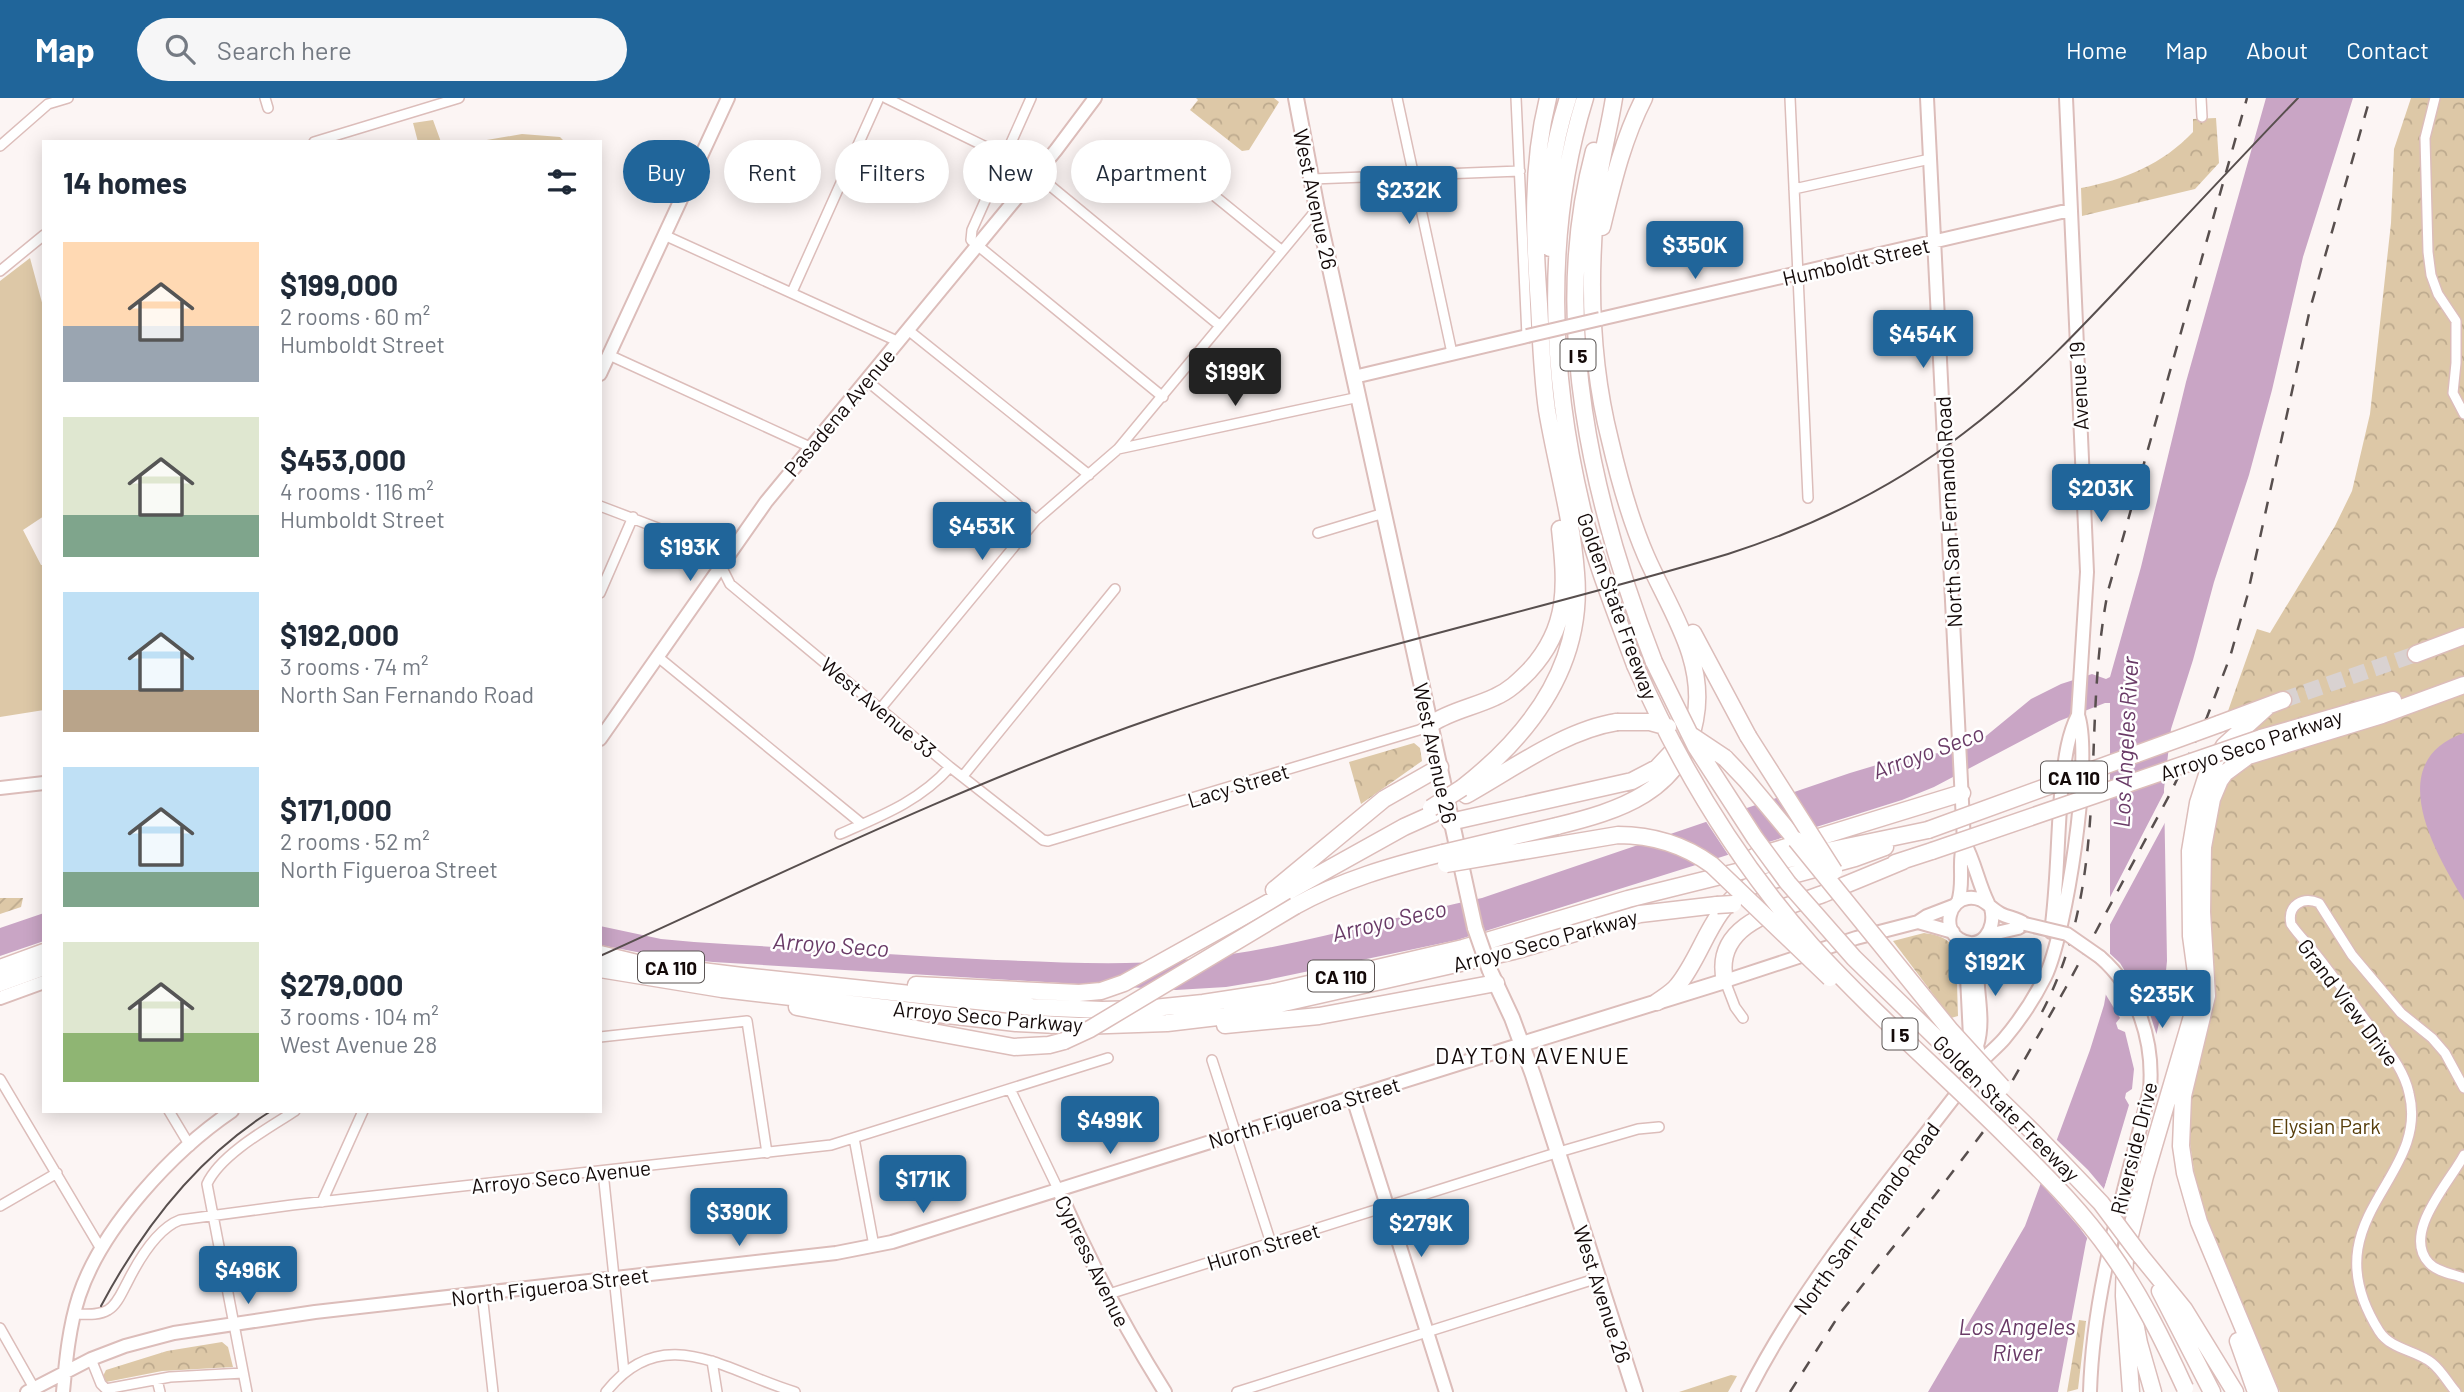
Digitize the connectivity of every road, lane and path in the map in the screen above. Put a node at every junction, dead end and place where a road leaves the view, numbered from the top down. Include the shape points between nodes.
1 (68, 98) edge
2 (265, 98) edge
3 (459, 98) edge
4 (728, 98) edge
5 (879, 98) edge
6 (886, 98) edge
7 (1031, 98) edge
8 (1095, 98) edge
9 (1296, 98) edge
10 (1397, 98) edge
11 (1516, 98) edge
12 (1548, 98) edge
13 (1568, 98) edge
14 (1585, 98) edge
15 (1612, 98) edge
16 (1644, 98) edge
17 (1790, 98) edge
18 (1927, 98) edge
19 (2066, 98) edge
20 (2201, 98) edge
21 (2435, 98) edge
22 (268, 108) dead end
23 (2202, 117) dead end
24 (321, 140) edge
25 (972, 140) edge
26 (1012, 140) edge
27 (0, 146) edge
28 (1057, 147) edge
29 (1930, 159) junction
30 (1520, 171) junction
31 (1413, 175) junction
32 (1312, 179) junction
33 (1794, 189) junction
34 (1057, 191) edge
35 (984, 203) edge
36 (1012, 203) edge
37 (1223, 203) edge
38 (1317, 209) junction
39 (2070, 210) junction
40 (664, 234) junction
41 (42, 237) edge
42 (1934, 242) junction
43 (977, 245) junction
44 (1281, 250) junction
45 (0, 271) edge
46 (1797, 275) junction
47 (792, 292) junction
48 (1555, 296) junction
49 (1596, 313) junction
50 (1219, 325) junction
51 (908, 330) junction
52 (1527, 336) junction
53 (898, 341) junction
54 (1452, 353) junction
55 (609, 355) junction
56 (602, 370) edge
57 (1354, 377) junction
58 (866, 380) junction
59 (1163, 397) junction
60 (1359, 397) junction
61 (2464, 414) edge
62 (1553, 446) junction
63 (810, 447) junction
64 (1118, 450) junction
65 (1089, 475) junction
66 (1622, 484) junction
67 (1808, 498) dead end
68 (602, 507) edge
69 (1384, 513) junction
70 (633, 517) junction
71 (1035, 520) junction
72 (1318, 533) dead end
73 (721, 566) junction
74 (602, 588) edge
75 (1115, 589) dead end
76 (2464, 636) edge
77 (1684, 639) junction
78 (2416, 654) tunnel mouth
79 (658, 657) junction
80 (2464, 682) edge
81 (2283, 700) tunnel mouth
82 (881, 708) junction
83 (2267, 708) junction
84 (2078, 715) junction
85 (1431, 724) junction
86 (602, 736) edge
87 (1440, 766) junction
88 (950, 767) junction
89 (963, 776) junction
90 (42, 783) edge
91 (1962, 785) junction
92 (0, 788) edge
93 (1463, 792) junction
94 (1450, 822) junction
95 (862, 824) junction
96 (1927, 830) junction
97 (840, 834) dead end
98 (1044, 841) joint
99 (1965, 842) junction
100 (1445, 859) junction
101 (1903, 861) junction
102 (1628, 900) junction
103 (1956, 904) junction
104 (1990, 906) junction
105 (1918, 922) junction
106 (2025, 924) junction
107 (1225, 927) junction
108 (1956, 935) junction
109 (1986, 937) junction
110 (42, 953) edge
111 (602, 954) edge
112 (1894, 960) junction
113 (0, 968) edge
114 (42, 968) edge
115 (602, 969) edge
116 (742, 976) junction
117 (1493, 977) junction
118 (1725, 981) junction
119 (0, 983) edge
120 (42, 983) edge
121 (759, 993) junction
122 (0, 998) edge
123 (1657, 1002) junction
124 (1743, 1018) dead end
125 (1167, 1023) junction
126 (602, 1037) edge
127 (1903, 1037) junction
128 (1522, 1044) junction
129 (1977, 1046) junction
130 (1108, 1058) dead end
131 (1212, 1060) dead end
132 (1983, 1060) junction
133 (0, 1079) edge
134 (1010, 1088) junction
135 (2464, 1088) edge
136 (1353, 1098) junction
137 (170, 1113) edge
138 (230, 1113) edge
139 (292, 1113) edge
140 (362, 1113) edge
141 (1659, 1127) dead end
142 (1236, 1134) junction
143 (854, 1139) junction
144 (190, 1146) junction
145 (1559, 1152) junction
146 (767, 1153) junction
147 (2464, 1156) edge
148 (603, 1172) junction
149 (57, 1173) junction
150 (1058, 1189) junction
151 (322, 1202) junction
152 (2101, 1203) junction
153 (0, 1206) edge
154 (1387, 1208) junction
155 (212, 1216) junction
156 (2132, 1222) junction
157 (1271, 1243) junction
158 (874, 1246) junction
159 (101, 1249) junction
160 (2218, 1272) junction
161 (1598, 1278) junction
162 (2464, 1278) edge
163 (614, 1279) junction
164 (482, 1294) junction
165 (1109, 1294) junction
166 (75, 1314) junction
167 (2181, 1316) junction
168 (233, 1325) junction
169 (0, 1328) edge
170 (1427, 1332) junction
171 (91, 1359) junction
172 (712, 1361) junction
173 (65, 1371) junction
174 (624, 1372) junction
175 (243, 1373) junction
176 (157, 1380) junction
177 (31, 1390) edge
178 (2186, 1390) edge
179 (63, 1392) edge
180 (160, 1392) edge
181 (247, 1392) edge
182 (493, 1392) edge
183 (606, 1392) edge
184 (716, 1392) edge
185 (795, 1392) edge
186 (1165, 1392) edge
187 (1237, 1392) edge
188 (1446, 1392) edge
189 (1635, 1392) edge
190 (1748, 1392) edge
191 (2090, 1392) edge
192 (2131, 1392) edge
193 (2153, 1392) edge
194 (2212, 1392) edge
195 (2235, 1392) edge
196 (2256, 1392) edge
197 (2270, 1392) edge
198 (2456, 1392) edge

1 - 27 street via 48,104
2 - 22 street
3 - 24 street
4 - 40 main road
5 - 47 street
6 - 25 street
7 - 26 street
8 - 28 main road, Pasadena Avenue
9 - 32 main road, West Avenue 26
10 - 31 street
11 - 30 street
12 - 62 highway via 1536,158 1535,200 1543,372
13 - 48 highway via 1559,132 1548,227
14 - 48 highway, Golden State Freeway / I 5 via 1561,205
15 - 49 highway via 1590,276
15 - 152 highway, Golden State Freeway / I 5, bridge via 1581,211 1578,350 1601,497 1626,590 1654,662 1696,747 1788,883 1854,958
16 - 49 highway via 1616,168 1602,230
17 - 33 street
18 - 29 main road, North San Fernando Road
19 - 39 main road, Avenue 19
20 - 23 street
21 - 61 street via 2425,138 2428,252 2438,294 2456,321 2453,393
29 - 33 street
29 - 42 main road, North San Fernando Road
30 - 31 street
30 - 52 street
31 - 32 street
31 - 54 street
32 - 38 main road, West Avenue 26
33 - 46 street
34 - 50 street
35 - 43 street via 972,230 971,240
36 - 43 main road, Pasadena Avenue
37 - 44 street
38 - 44 street
38 - 57 main road, West Avenue 26
39 - 42 main road, Humboldt Street
39 - 84 main road, Avenue 19 via 2087,572
40 - 47 street
40 - 55 main road
41 - 45 street
42 - 46 main road, Humboldt Street
42 - 91 main road, North San Fernando Road
43 - 51 main road, Pasadena Avenue
43 - 59 street
44 - 50 street
46 - 49 main road, Humboldt Street
46 - 67 street
47 - 53 street
48 - 127 highway, Golden State Freeway / I 5, bridge via 1565,411 1582,508 1635,665 1681,762 1734,847 1811,945
49 - 52 main road, Humboldt Street, bridge
49 - 66 highway via 1601,400
50 - 59 street
51 - 53 main road, Pasadena Avenue
51 - 65 street
52 - 54 main road, Humboldt Street
53 - 58 main road, Pasadena Avenue
54 - 57 main road, Humboldt Street
55 - 56 main road
55 - 63 street
57 - 60 main road, West Avenue 26
58 - 63 main road, Pasadena Avenue
58 - 71 street
59 - 64 street
60 - 64 street
60 - 69 main road, West Avenue 26
62 - 85 highway via 1565,589 1552,641 1512,687
62 - 93 highway via 1576,570 1570,643 1539,711
63 - 73 main road, Pasadena Avenue
64 - 65 street
65 - 71 street
66 - 77 highway via 1642,545
66 - 112 highway, bridge via 1674,597 1748,736
68 - 70 street
69 - 72 street
69 - 85 main road, West Avenue 26
70 - 73 street, West Avenue 33 via 718,551
70 - 74 street
71 - 82 street
73 - 79 main road, Pasadena Avenue
73 - 82 street, West Avenue 33 via 730,584
75 - 89 street
76 - 78 highway
77 - 94 highway via 1691,669 1692,710 1678,744 1657,768 1632,781
77 - 100 highway, bridge via 1690,647 1698,688 1693,732 1679,760 1658,785 1639,799 1596,816
79 - 86 main road, Pasadena Avenue
79 - 95 street
80 - 101 highway, Arroyo Seco Parkway / CA 110, bridge via 2261,738
80 - 160 highway via 2382,715 2248,756 2225,773 2215,789 2203,847 2207,996 2183,1096 2181,1128 2191,1197
81 - 83 highway, Arroyo Seco Parkway / CA 110
82 - 88 street, West Avenue 33
83 - 96 highway, Arroyo Seco Parkway / CA 110, bridge
83 - 156 highway via 2224,746 2198,803 2190,851 2195,1006
84 - 132 main road, Avenue 19 via 2069,732 2064,763 2051,933 2028,992
84 - 132 main road, Avenue 19 via 2082,760 2076,838 2052,960 2021,1017
85 - 87 main road, West Avenue 26
85 - 98 street, Lacy Street via 1265,778
87 - 94 main road, West Avenue 26
87 - 107 highway via 1384,799
88 - 89 street, West Avenue 33
88 - 95 street via 915,799
89 - 98 street, West Avenue 33
90 - 92 main road
91 - 99 main road, North San Fernando Road
91 - 102 highway
93 - 107 highway
93 - 112 highway, bridge via 1598,725 1650,723 1675,729 1703,742 1746,780
94 - 117 main road, West Avenue 26, bridge via 1464,888
95 - 97 street
96 - 102 highway, Arroyo Seco Parkway / CA 110
96 - 123 highway via 1856,858 1737,893 1678,986
99 - 103 main road, North San Fernando Road via 1960,855 1963,882
99 - 104 main road, North San Fernando Road
100 - 121 highway, bridge via 1332,886 1064,1041 1033,1046 994,1044 787,1005
100 - 127 highway, bridge via 1618,835 1672,843 1712,865 1842,989
101 - 118 highway via 1752,921 1725,955
101 - 125 highway, Arroyo Seco Parkway / CA 110 via 1783,896 1640,914 1514,951 1227,1016
102 - 116 highway, Arroyo Seco Parkway / CA 110 via 1463,948 1274,992 1144,1009 1032,1007
103 - 104 main road via 1971,898
103 - 105 main road, North Figueroa Street
103 - 108 main road via 1949,919
104 - 106 main road, Riverside Drive
104 - 109 main road via 1993,923
105 - 108 main road
105 - 118 main road, North Figueroa Street
106 - 109 main road
106 - 191 main road, Riverside Drive, bridge via 2067,934 2113,970 2144,1025 2151,1060 2150,1090 2110,1241
107 - 116 highway via 1101,991
108 - 109 main road via 1971,942
108 - 129 main road via 1966,957 1970,1037
109 - 129 main road via 1976,962 1981,1034
110 - 113 highway
111 - 116 highway, Arroyo Seco Parkway / CA 110
112 - 152 highway, bridge via 1959,1041 2071,1159
114 - 119 highway
115 - 121 highway, Arroyo Seco Parkway / CA 110
117 - 125 highway via 1319,1016 1226,1025
117 - 128 main road, West Avenue 26
118 - 123 main road, North Figueroa Street
118 - 124 street
120 - 122 main road
121 - 125 highway, Arroyo Seco Parkway / CA 110 via 1016,1023
123 - 128 main road, North Figueroa Street
126 - 146 street via 747,1021
127 - 178 highway, Golden State Freeway / I 5, bridge via 2078,1211 2137,1296
128 - 136 main road, North Figueroa Street
128 - 145 main road, West Avenue 26
129 - 132 main road
130 - 134 street, Arroyo Seco Avenue
131 - 142 street
132 - 190 main road, North San Fernando Road via 1837,1250
133 - 149 street
134 - 143 street, Arroyo Seco Avenue
134 - 150 street, Cypress Avenue
135 - 198 street, Grand View Drive via 2439,1045 2401,1013 2352,955 2319,903 2302,901 2293,906 2291,924 2392,1058 2409,1093 2406,1144 2373,1203 2358,1243 2356,1262 2368,1310 2380,1334 2431,1362
136 - 142 main road, North Figueroa Street
136 - 154 main road
137 - 144 street
138 - 144 main road
139 - 155 street via 245,1145 211,1176 207,1184
140 - 151 street
141 - 145 street, Huron Street
142 - 150 main road, North Figueroa Street
142 - 157 street
143 - 146 street, Arroyo Seco Avenue
143 - 158 street
144 - 159 main road via 135,1203
145 - 154 street, Huron Street
145 - 161 main road, West Avenue 26
146 - 148 street, Arroyo Seco Avenue
147 - 162 street via 2427,1213 2420,1246 2437,1269
148 - 151 street, Arroyo Seco Avenue
148 - 163 street
149 - 153 street
149 - 159 street
150 - 158 main road, North Figueroa Street
150 - 165 main road, Cypress Avenue
151 - 155 street, Arroyo Seco Avenue
152 - 167 highway, Golden State Freeway / I 5, bridge
154 - 157 street, Huron Street
154 - 170 main road
155 - 166 street, Arroyo Seco Avenue via 173,1222 133,1271 113,1306 98,1314
155 - 168 street
156 - 192 highway via 2124,1296
156 - 193 highway via 2128,1261 2132,1304
157 - 165 street, Huron Street
158 - 163 main road, North Figueroa Street
159 - 166 main road
160 - 196 highway
160 - 197 highway
161 - 170 street
161 - 189 main road, West Avenue 26
163 - 164 main road, North Figueroa Street
163 - 174 street
164 - 168 main road, North Figueroa Street
164 - 182 street
165 - 186 main road, Cypress Avenue
166 - 173 main road
167 - 194 highway, Golden State Freeway / I 5
167 - 195 highway
168 - 171 main road, North Figueroa Street via 148,1339
168 - 175 street
169 - 177 street
170 - 187 street
170 - 188 main road
171 - 173 main road, North Figueroa Street
171 - 176 street via 106,1389
172 - 174 street via 691,1354 667,1354 645,1359
172 - 184 street
172 - 185 street
173 - 177 main road, North Figueroa Street
173 - 179 main road
174 - 183 street
175 - 176 street
175 - 181 street
176 - 180 street

